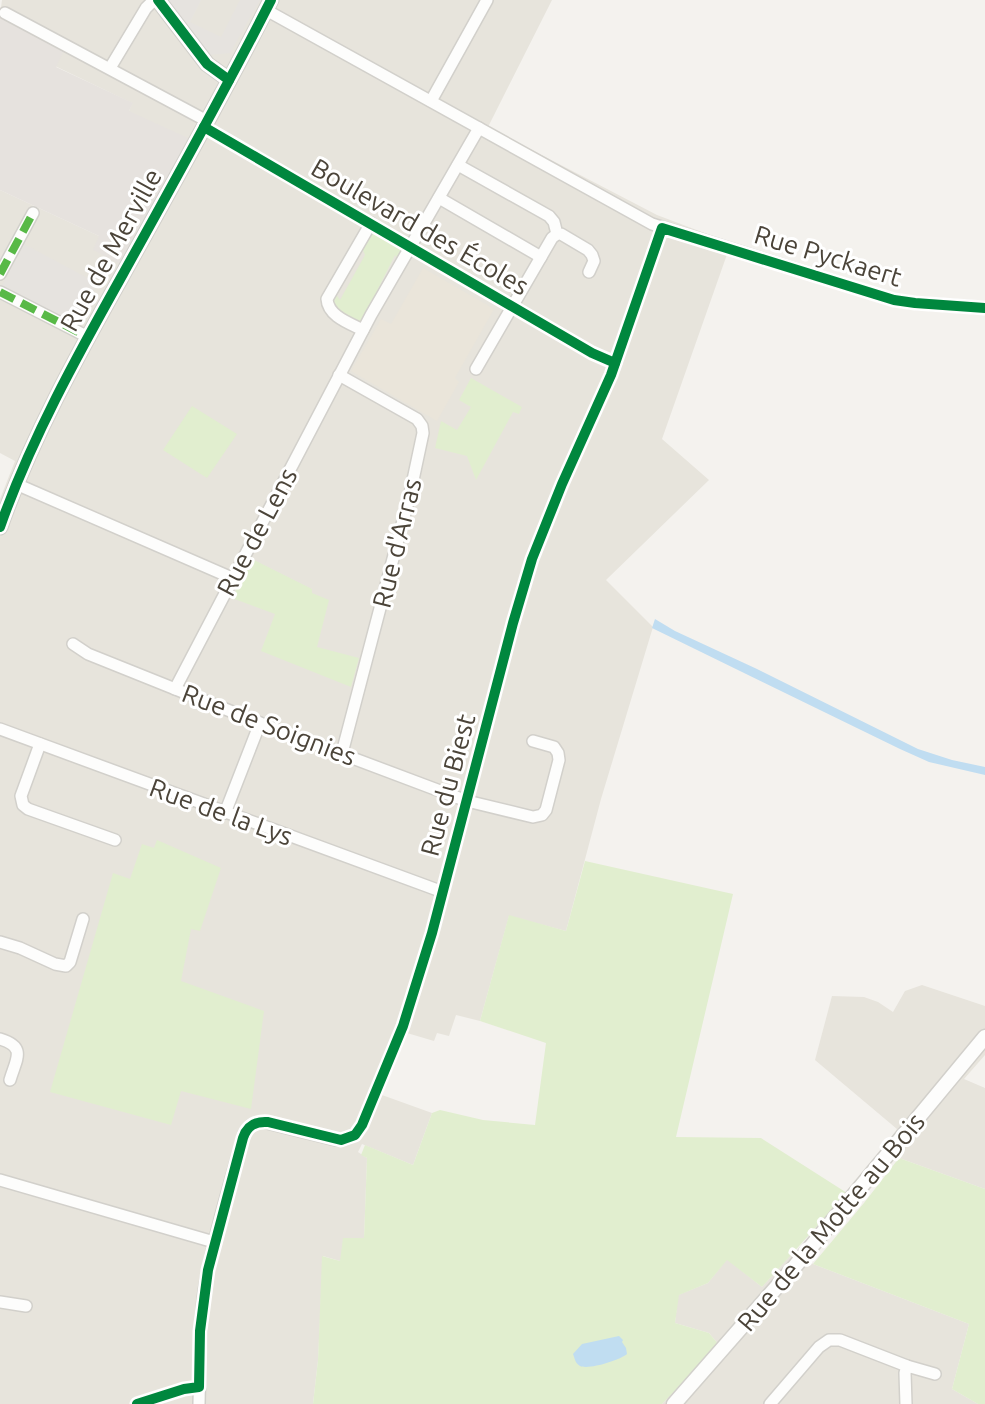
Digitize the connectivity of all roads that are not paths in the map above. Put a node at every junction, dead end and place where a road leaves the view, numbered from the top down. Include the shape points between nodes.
1 (156, 0) edge
2 (487, 0) edge
3 (268, 5) edge
4 (5, 13) dead end
5 (110, 68) junction
6 (229, 80) junction
7 (431, 101) junction
8 (206, 124) junction
9 (479, 128) junction
10 (458, 165) junction
11 (439, 198) junction
12 (33, 213) dead end
13 (371, 223) junction
14 (662, 228) junction
15 (557, 234) junction
16 (410, 247) junction
17 (541, 257) junction
18 (589, 272) dead end
19 (0, 274) edge
20 (0, 292) edge
21 (512, 306) junction
22 (985, 308) edge
23 (363, 330) junction
24 (88, 337) junction
25 (615, 363) junction
26 (476, 369) dead end
27 (339, 375) junction
28 (16, 484) junction
29 (0, 527) edge
30 (232, 578) junction
31 (73, 644) dead end
32 (175, 689) junction
33 (260, 723) junction
34 (0, 729) edge
35 (533, 741) dead end
36 (40, 744) junction
37 (342, 753) junction
38 (467, 801) junction
39 (225, 813) junction
40 (115, 840) dead end
41 (443, 892) junction
42 (83, 919) dead end
43 (0, 942) edge
44 (985, 1037) edge
45 (0, 1039) edge
46 (10, 1080) dead end
47 (0, 1180) edge
48 (214, 1242) junction
49 (0, 1302) edge
50 (26, 1306) dead end
51 (907, 1366) junction
52 (935, 1374) dead end
53 (199, 1387) junction
54 (137, 1404) edge
55 (199, 1404) edge
56 (674, 1404) edge
57 (770, 1404) edge
58 (906, 1404) edge

1 - 5 street
1 - 6 street via 207,64
2 - 7 street
3 - 6 street, Rue de Merville
3 - 7 street, Rue Pyckaert
4 - 5 street, Boulevard des Écoles
5 - 8 street, Boulevard des Écoles
6 - 8 street, Rue de Merville
7 - 9 street, Rue Pyckaert
8 - 13 street, Boulevard des Écoles
8 - 24 street, Rue de Merville
9 - 10 street, Rue de Lens
9 - 14 street, Rue Pyckaert
10 - 11 street, Rue de Lens
10 - 15 street via 549,216
11 - 16 street, Rue de Lens
11 - 17 street
12 - 19 street
13 - 16 street, Boulevard des Écoles
13 - 23 street via 327,299 331,312
14 - 22 street, Rue Pyckaert via 887,298
14 - 25 street, Rue du Biest
15 - 17 street
15 - 18 street via 591,253
16 - 21 street, Boulevard des Écoles
16 - 23 street, Rue de Lens
17 - 21 street
20 - 24 street
21 - 25 street, Boulevard des Écoles
21 - 26 street
23 - 27 street, Rue de Lens
24 - 28 street, Rue de Merville
25 - 38 street, Rue du Biest via 529,568
27 - 30 street, Rue de Lens
27 - 37 street, Rue d'Arras via 417,419 423,433
28 - 29 street, Rue de Merville
28 - 30 street
30 - 32 street, Rue de Lens
31 - 32 street, Rue de Soignies
32 - 33 street, Rue de Soignies
33 - 37 street, Rue de Soignies
33 - 39 street
34 - 36 street, Rue de la Lys
35 - 38 street, Rue de Soignies via 554,747 559,756 542,815 529,817
36 - 39 street, Rue de la Lys
36 - 40 street via 21,796 23,805
37 - 38 street, Rue de Soignies
38 - 41 street, Rue du Biest
39 - 41 street, Rue de la Lys
41 - 48 street, Rue du Biest via 406,1018 360,1128 341,1140 268,1122 251,1125
42 - 43 street via 70,962 64,966
44 - 56 street, Rue de la Motte au Bois
45 - 46 street via 17,1049
47 - 48 street
48 - 53 street via 203,1303
49 - 50 street
51 - 52 street
51 - 57 street via 829,1340
51 - 58 street
53 - 54 street
53 - 55 street

